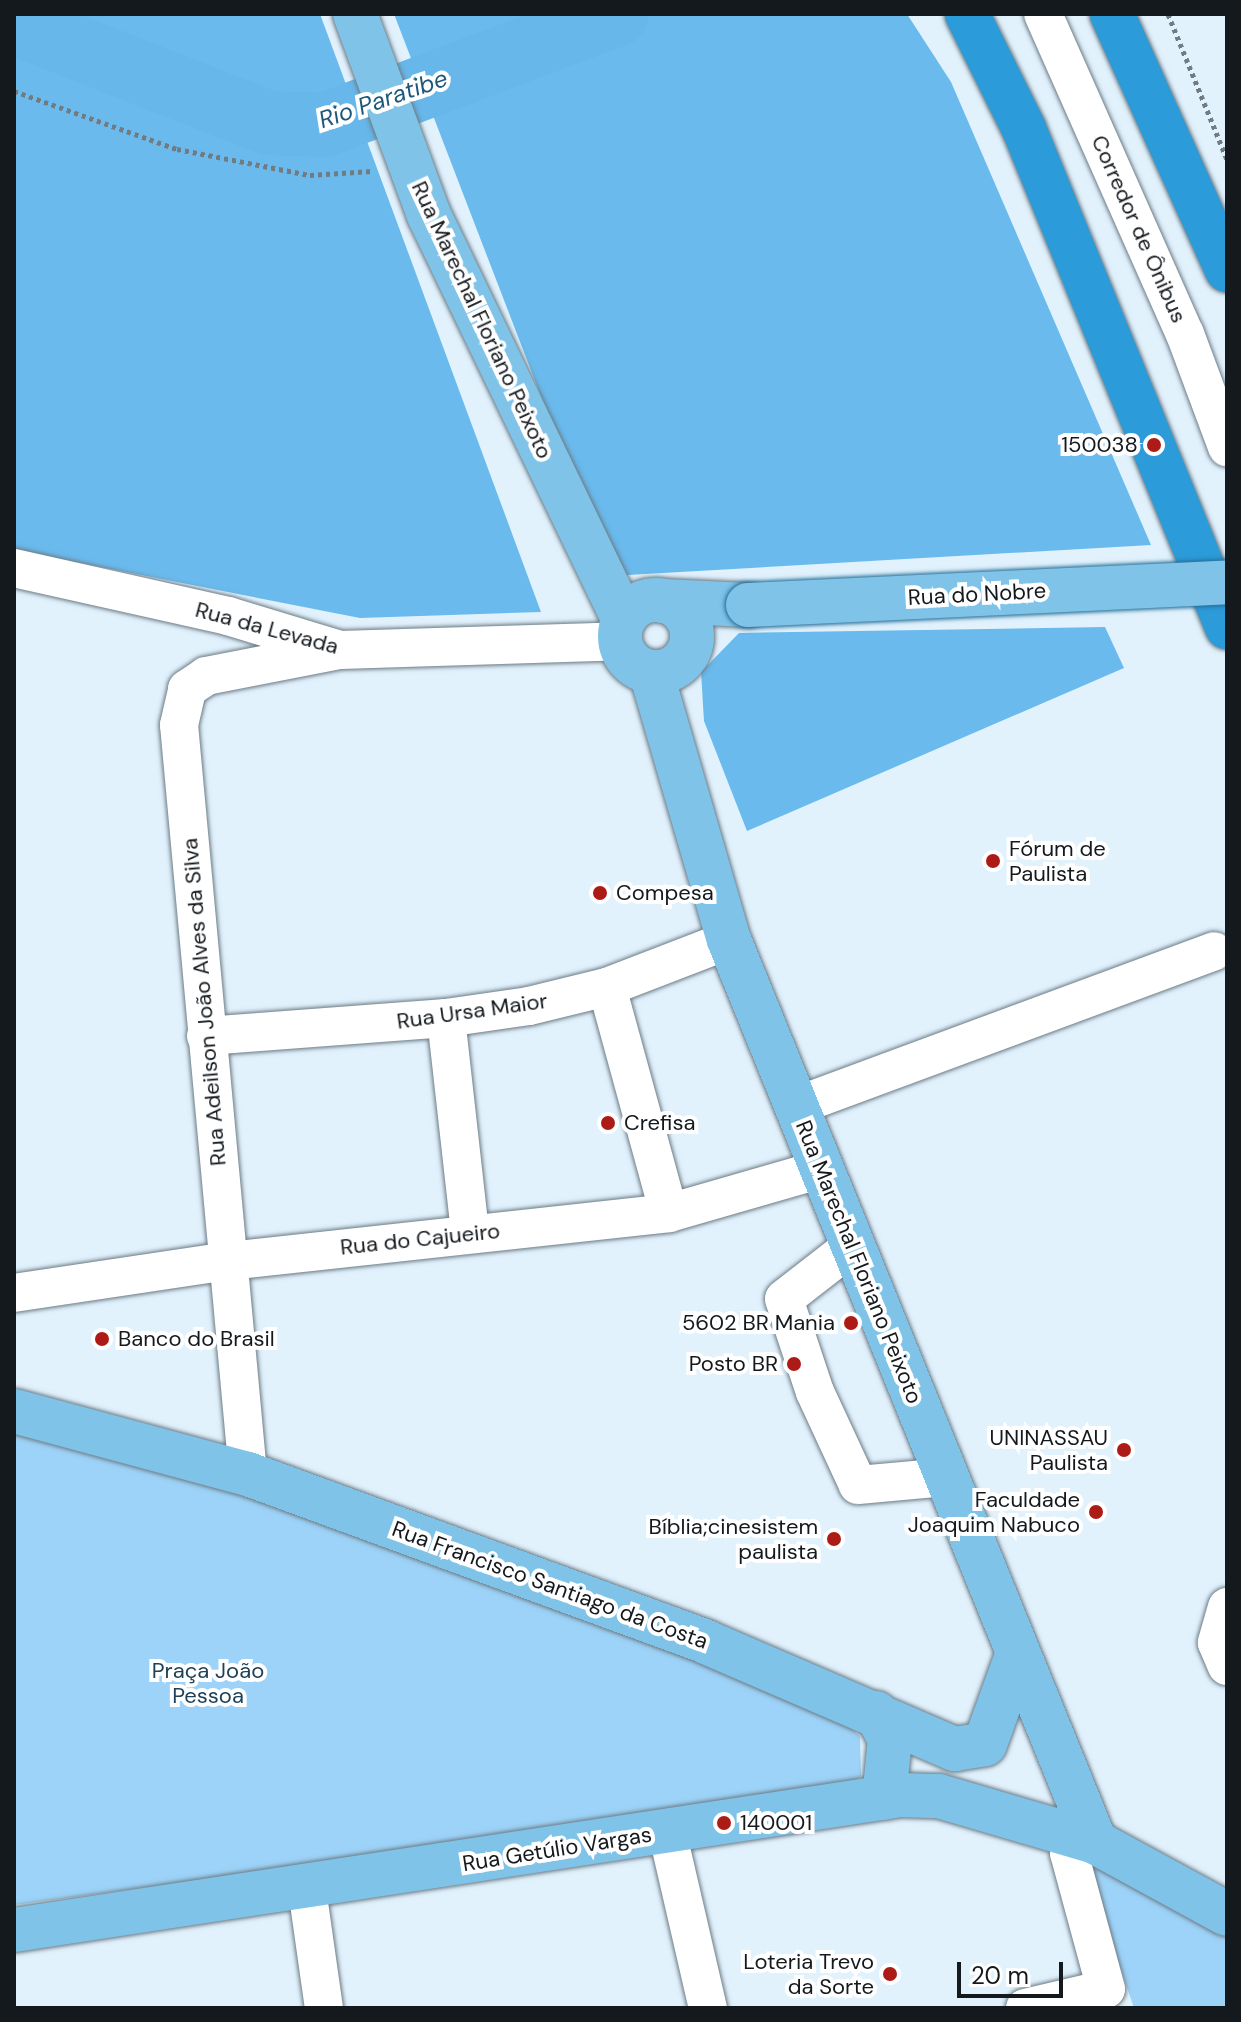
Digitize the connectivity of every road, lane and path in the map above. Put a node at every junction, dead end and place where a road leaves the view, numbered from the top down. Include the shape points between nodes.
1 (355, 14) edge
2 (967, 14) edge
3 (1043, 14) edge
4 (1112, 14) edge
5 (1168, 14) edge
6 (14, 91) edge
7 (405, 148) junction
8 (1227, 159) edge
9 (1227, 270) edge
10 (1227, 447) edge
11 (14, 568) edge
12 (1227, 582) edge
13 (663, 601) junction
14 (738, 606) junction
15 (228, 616) junction
16 (1227, 627) edge
17 (622, 630) junction
18 (690, 648) junction
19 (340, 650) junction
20 (238, 670) junction
21 (651, 672) junction
22 (729, 940) junction
23 (1214, 951) dead end
24 (607, 987) junction
25 (446, 1018) junction
26 (206, 1036) junction
27 (796, 1106) junction
28 (821, 1169) junction
29 (669, 1213) junction
30 (470, 1233) junction
31 (852, 1246) junction
32 (228, 1261) junction
33 (14, 1293) edge
34 (14, 1411) edge
35 (248, 1474) junction
36 (946, 1477) junction
37 (1227, 1607) edge
38 (1018, 1653) junction
39 (1227, 1666) edge
40 (876, 1713) junction
41 (884, 1798) junction
42 (667, 1831) junction
43 (1086, 1840) junction
44 (307, 1889) junction
45 (1227, 1914) edge
46 (14, 1930) edge
47 (324, 2008) edge
48 (708, 2008) edge
49 (1025, 2008) edge

1 - 7 main road, Rua Marechal Floriano Peixoto
2 - 16 highway via 1024,129
3 - 10 street, Corredor de Ônibus via 1185,334
4 - 9 highway
5 - 8 path
6 - 7 path via 164,145 272,170 347,175
7 - 17 main road, Rua Marechal Floriano Peixoto via 429,215
11 - 15 street, Rua da Levada
12 - 14 main road, Rua do Nobre, bridge
13 - 14 main road, Rua do Nobre
13 - 17 main road, Rua do Nobre via 640,604
13 - 18 main road via 684,613
14 - 18 main road
15 - 19 street, Rua da Levada
15 - 20 street
17 - 19 street, Rua da Levada
17 - 21 main road via 631,661
18 - 21 main road via 675,667
19 - 20 street, Rua Adeilson João Alves da Silva
20 - 26 street, Rua Adeilson João Alves da Silva via 206,676 187,689 179,725
21 - 22 main road, Rua Marechal Floriano Peixoto
22 - 24 street, Rua Ursa Maior
22 - 27 main road, Rua Marechal Floriano Peixoto
23 - 27 street
24 - 25 street, Rua Ursa Maior
24 - 29 street
25 - 26 street, Rua Ursa Maior
25 - 30 street
26 - 32 street, Rua Adeilson João Alves da Silva
27 - 28 main road, Rua Marechal Floriano Peixoto
28 - 29 street, Rua do Cajueiro
28 - 31 main road, Rua Marechal Floriano Peixoto
29 - 30 street, Rua do Cajueiro
30 - 32 street, Rua do Cajueiro
31 - 36 main road, Rua Marechal Floriano Peixoto
31 - 36 street via 784,1299 815,1392 858,1485
32 - 33 street, Rua do Cajueiro
32 - 35 street, Rua Adeilson João Alves da Silva
34 - 35 main road, Rua Francisco Santiago da Costa
35 - 40 main road, Rua Francisco Santiago da Costa via 706,1642
36 - 38 main road, Rua Marechal Floriano Peixoto
37 - 39 street via 1217,1643
38 - 40 main road, Rua Francisco Santiago da Costa via 985,1744 955,1749
38 - 43 main road, Rua Marechal Floriano Peixoto
40 - 41 main road via 890,1739
41 - 42 main road, Rua Getúlio Vargas
41 - 43 main road, Rua Getúlio Vargas via 939,1796
42 - 44 main road, Rua Getúlio Vargas
42 - 48 street
43 - 45 main road
43 - 49 street via 1069,1853 1106,1989
44 - 46 main road, Rua Getúlio Vargas
44 - 47 street

